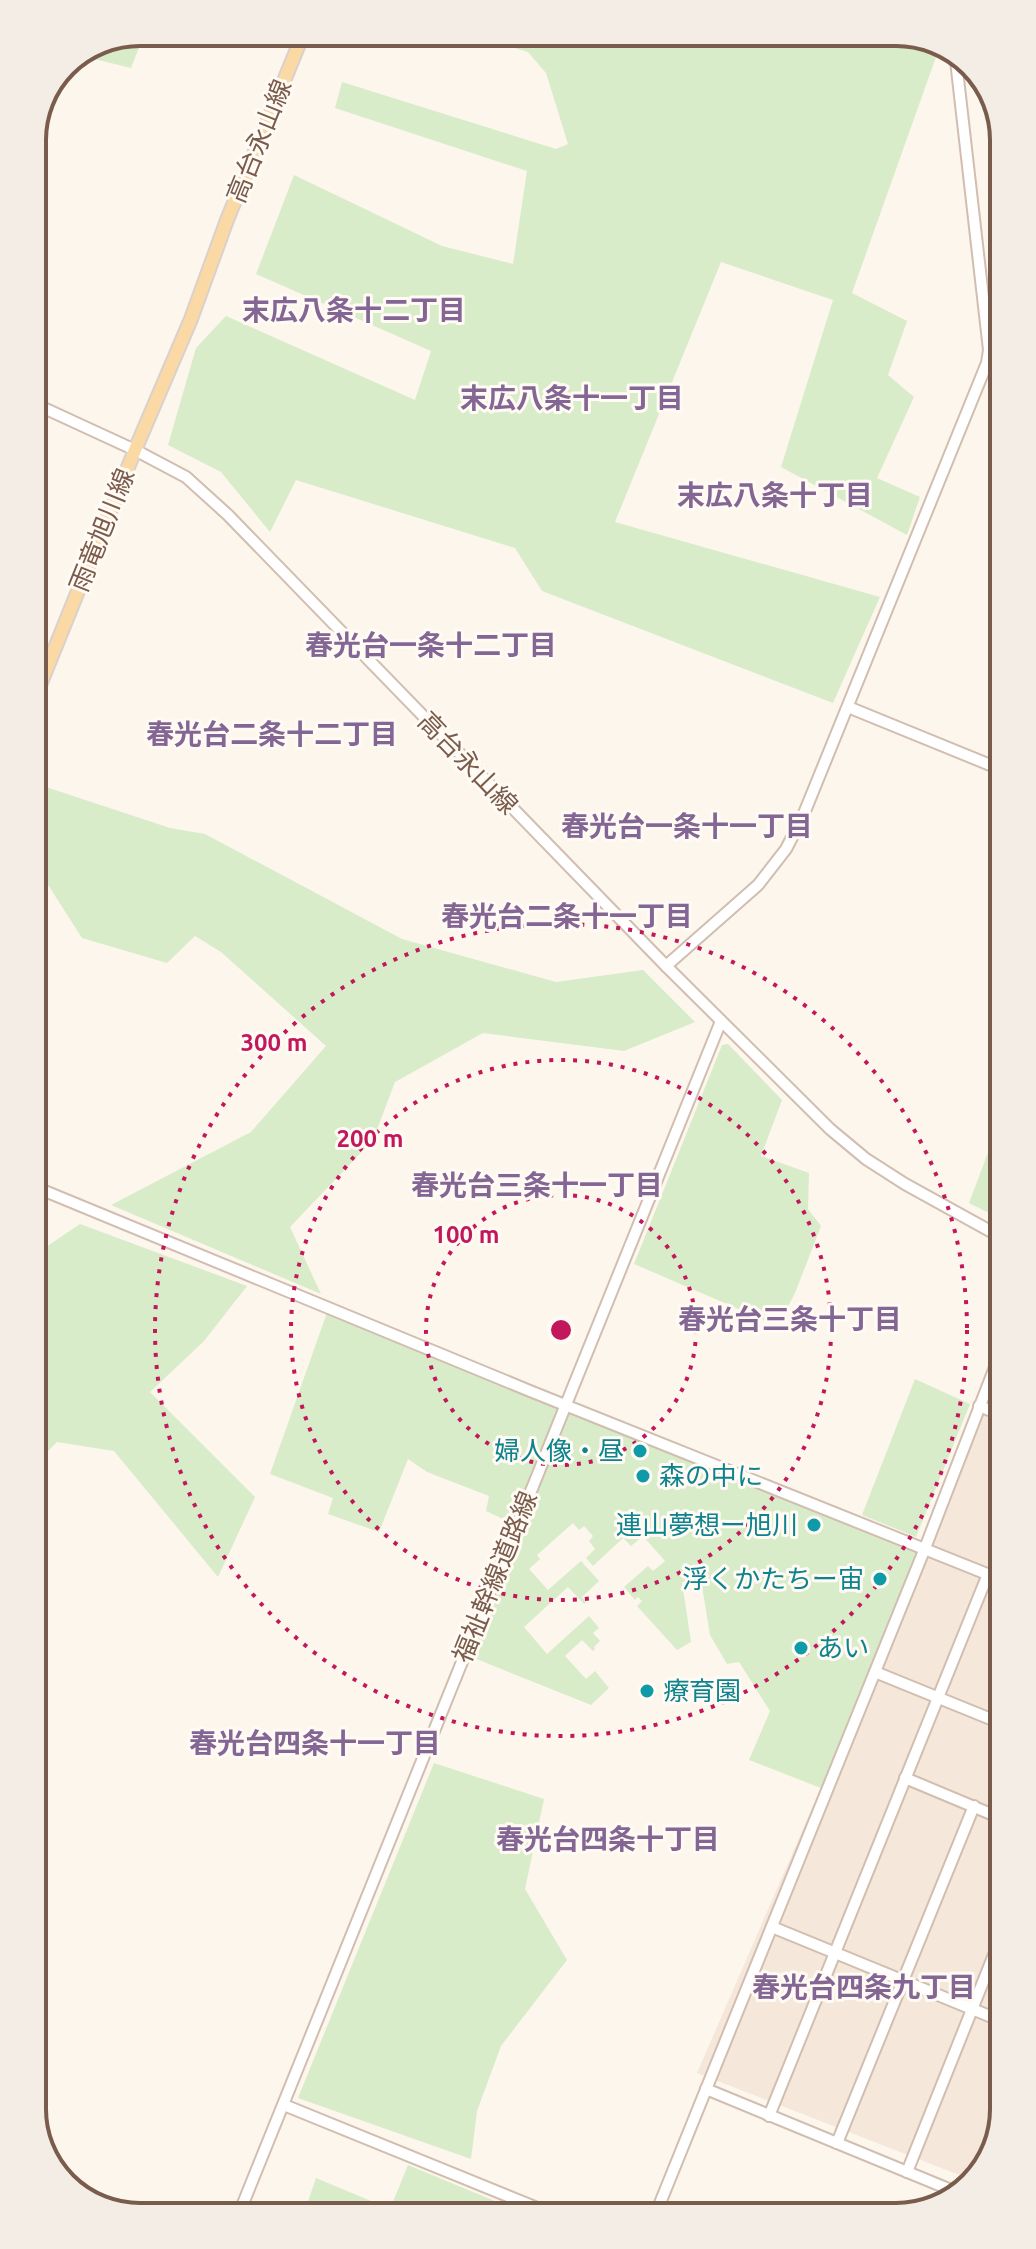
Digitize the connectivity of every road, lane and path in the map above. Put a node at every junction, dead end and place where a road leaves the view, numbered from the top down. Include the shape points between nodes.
1 (298, 46) edge
2 (957, 70) edge
3 (46, 409) edge
4 (135, 450) junction
5 (46, 670) edge
6 (848, 707) junction
7 (990, 765) edge
8 (666, 966) junction
9 (721, 1021) junction
10 (46, 1192) edge
11 (990, 1231) edge
12 (990, 1379) edge
13 (566, 1405) junction
14 (979, 1406) junction
15 (990, 1410) edge
16 (925, 1548) junction
17 (988, 1574) joint
18 (875, 1672) junction
19 (938, 1697) junction
20 (990, 1719) edge
21 (905, 1778) junction
22 (974, 1806) junction
23 (990, 1813) edge
24 (772, 1927) junction
25 (834, 1953) junction
26 (990, 1965) edge
27 (904, 1981) junction
28 (973, 2009) junction
29 (990, 2016) edge
30 (706, 2089) junction
31 (284, 2105) junction
32 (769, 2116) junction
33 (837, 2143) junction
34 (907, 2172) junction
35 (946, 2188) edge
36 (243, 2203) edge
37 (525, 2203) edge
38 (660, 2203) edge

1 - 4 main road, 高台永山線
2 - 6 street via 987,363
3 - 4 street
4 - 5 main road, 雨竜旭川線
4 - 8 street, 高台永山線 via 186,477 228,515
6 - 7 street
6 - 8 street via 786,849 758,885
8 - 9 street, 高台永山線
9 - 11 street, 高台永山線 via 866,1159
9 - 13 street, 福祉幹線道路線
10 - 13 street
12 - 14 street
13 - 16 street
13 - 31 street, 福祉幹線道路線
14 - 15 street
14 - 16 street
16 - 17 street
16 - 18 street
17 - 19 street
18 - 19 street
18 - 24 street
19 - 20 street
19 - 21 street
21 - 22 street
21 - 25 street
22 - 23 street
22 - 27 street
24 - 25 street
24 - 30 street
25 - 27 street
25 - 32 street
26 - 28 street
27 - 28 street
27 - 33 street
28 - 29 street
28 - 34 street
30 - 32 street
30 - 38 street
31 - 36 street, 福祉幹線道路線
31 - 37 street
32 - 33 street
33 - 34 street
34 - 35 street

